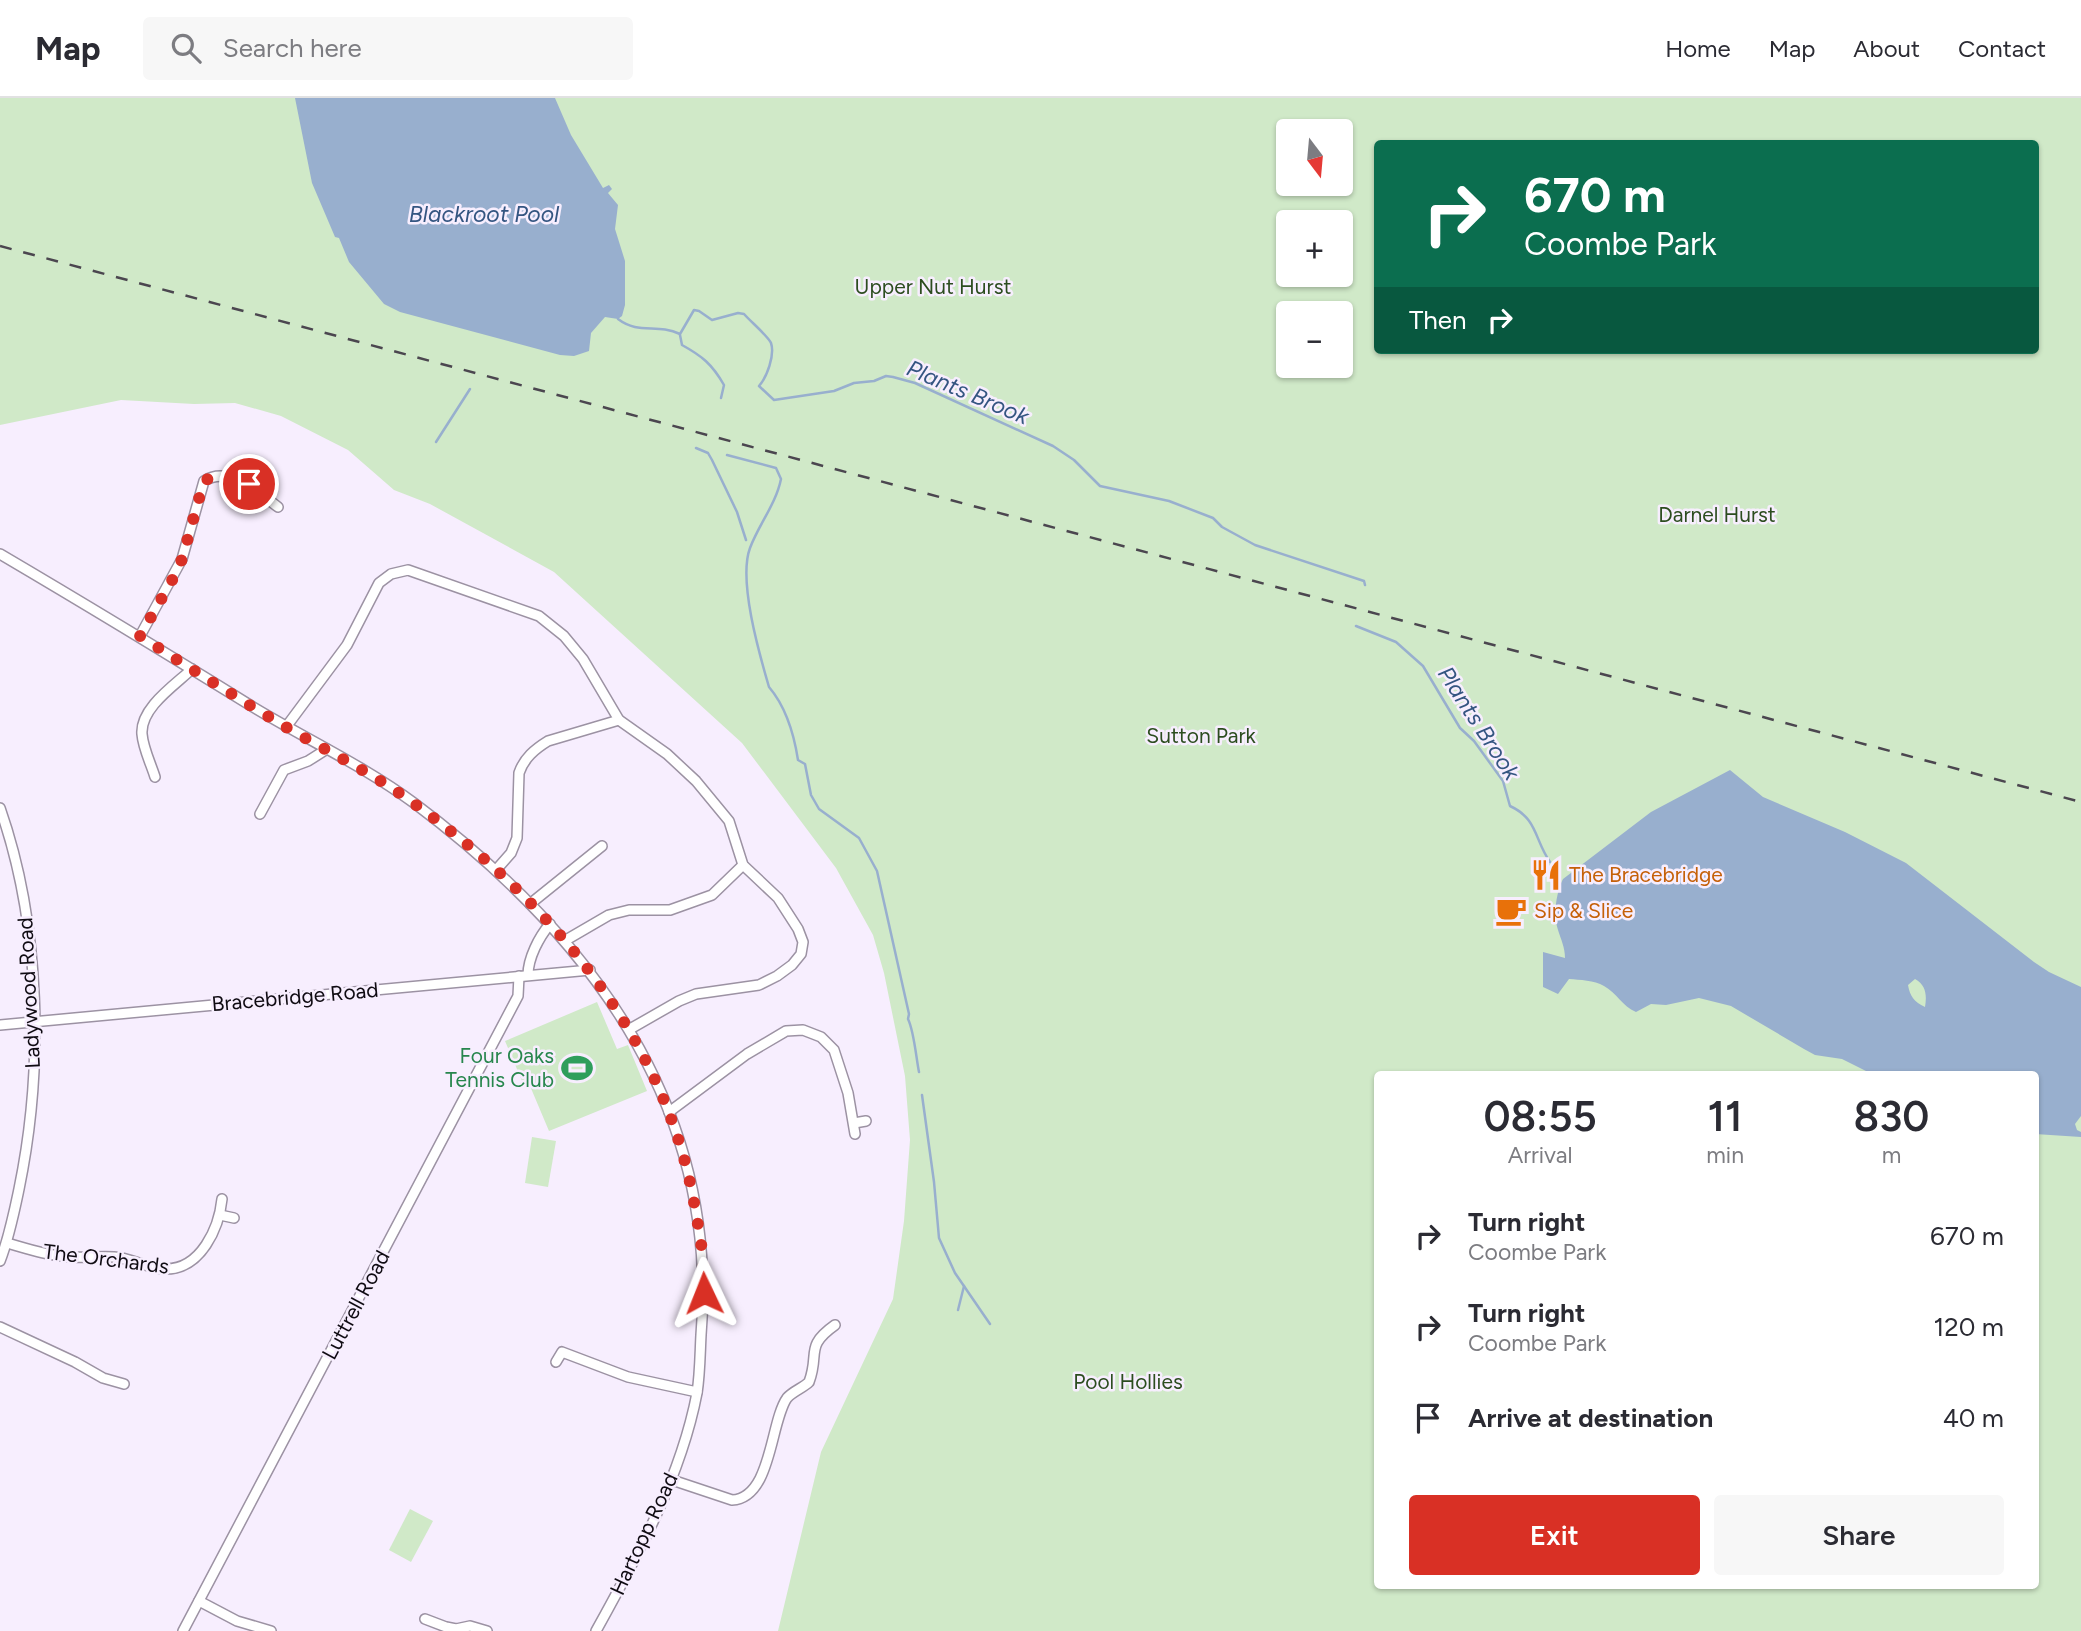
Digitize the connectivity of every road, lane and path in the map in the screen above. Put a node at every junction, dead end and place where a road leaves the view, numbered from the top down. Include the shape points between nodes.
1 (278, 507) dead end
2 (0, 554) edge
3 (140, 636) junction
4 (192, 669) junction
5 (619, 720) junction
6 (286, 727) junction
7 (327, 749) junction
8 (155, 777) dead end
9 (0, 808) edge
10 (260, 814) dead end
11 (602, 846) dead end
12 (743, 865) junction
13 (496, 870) junction
14 (530, 904) junction
15 (550, 924) junction
16 (566, 940) junction
17 (590, 970) junction
18 (524, 975) junction
19 (35, 1022) junction
20 (0, 1025) edge
21 (630, 1029) junction
22 (669, 1112) junction
23 (866, 1121) dead end
24 (854, 1123) junction
25 (855, 1134) dead end
26 (222, 1199) dead end
27 (220, 1215) junction
28 (234, 1218) dead end
29 (7, 1243) junction
30 (0, 1261) edge
31 (835, 1325) dead end
32 (0, 1327) edge
33 (556, 1362) dead end
34 (124, 1384) dead end
35 (697, 1392) junction
36 (671, 1480) junction
37 (199, 1601) junction
38 (425, 1619) dead end
39 (183, 1631) edge
40 (271, 1631) edge
41 (487, 1631) edge
42 (596, 1631) edge

1 - 3 street via 239,480 217,476 204,481 182,559
2 - 3 street, Hartopp Road
3 - 4 street, Hartopp Road
4 - 6 street, Hartopp Road
4 - 8 street via 143,722 142,737
5 - 6 street via 583,659 539,616 408,570 379,583 347,645
5 - 12 street via 696,780 729,821
5 - 13 street via 548,741 522,765 517,838
6 - 7 street, Hartopp Road
7 - 10 street via 284,770
7 - 13 street, Hartopp Road via 412,802
9 - 19 street, Ladywood Road via 29,931
11 - 14 street
12 - 16 street via 712,895 670,910 610,915
12 - 21 street via 778,898 798,929 801,954 759,985 696,994
13 - 14 street, Hartopp Road
14 - 15 street, Hartopp Road
15 - 16 street, Hartopp Road
15 - 18 street, Luttrell Road
16 - 17 street, Hartopp Road
17 - 18 street, Bracebridge Road
17 - 21 street, Hartopp Road
18 - 19 street, Bracebridge Road
18 - 37 street, Luttrell Road via 518,996
19 - 20 street, Bracebridge Road
19 - 29 street, Ladywood Road via 25,1159
21 - 22 street, Hartopp Road
22 - 24 street via 747,1054 786,1031 803,1030 821,1037 834,1050
22 - 35 street, Hartopp Road via 690,1175 704,1275
23 - 24 street
24 - 25 street
26 - 27 street, The Orchards
27 - 28 street
27 - 29 street, The Orchards via 197,1257 179,1268 116,1257 40,1253
29 - 30 street, Ladywood Road
31 - 36 street via 816,1344 809,1381 788,1398 770,1455 748,1494 732,1500
32 - 34 street
33 - 35 street via 562,1352 628,1377
35 - 36 street, Hartopp Road
36 - 42 street, Hartopp Road
37 - 39 street, Luttrell Road
37 - 40 street via 237,1621
38 - 41 street via 456,1629 470,1626

